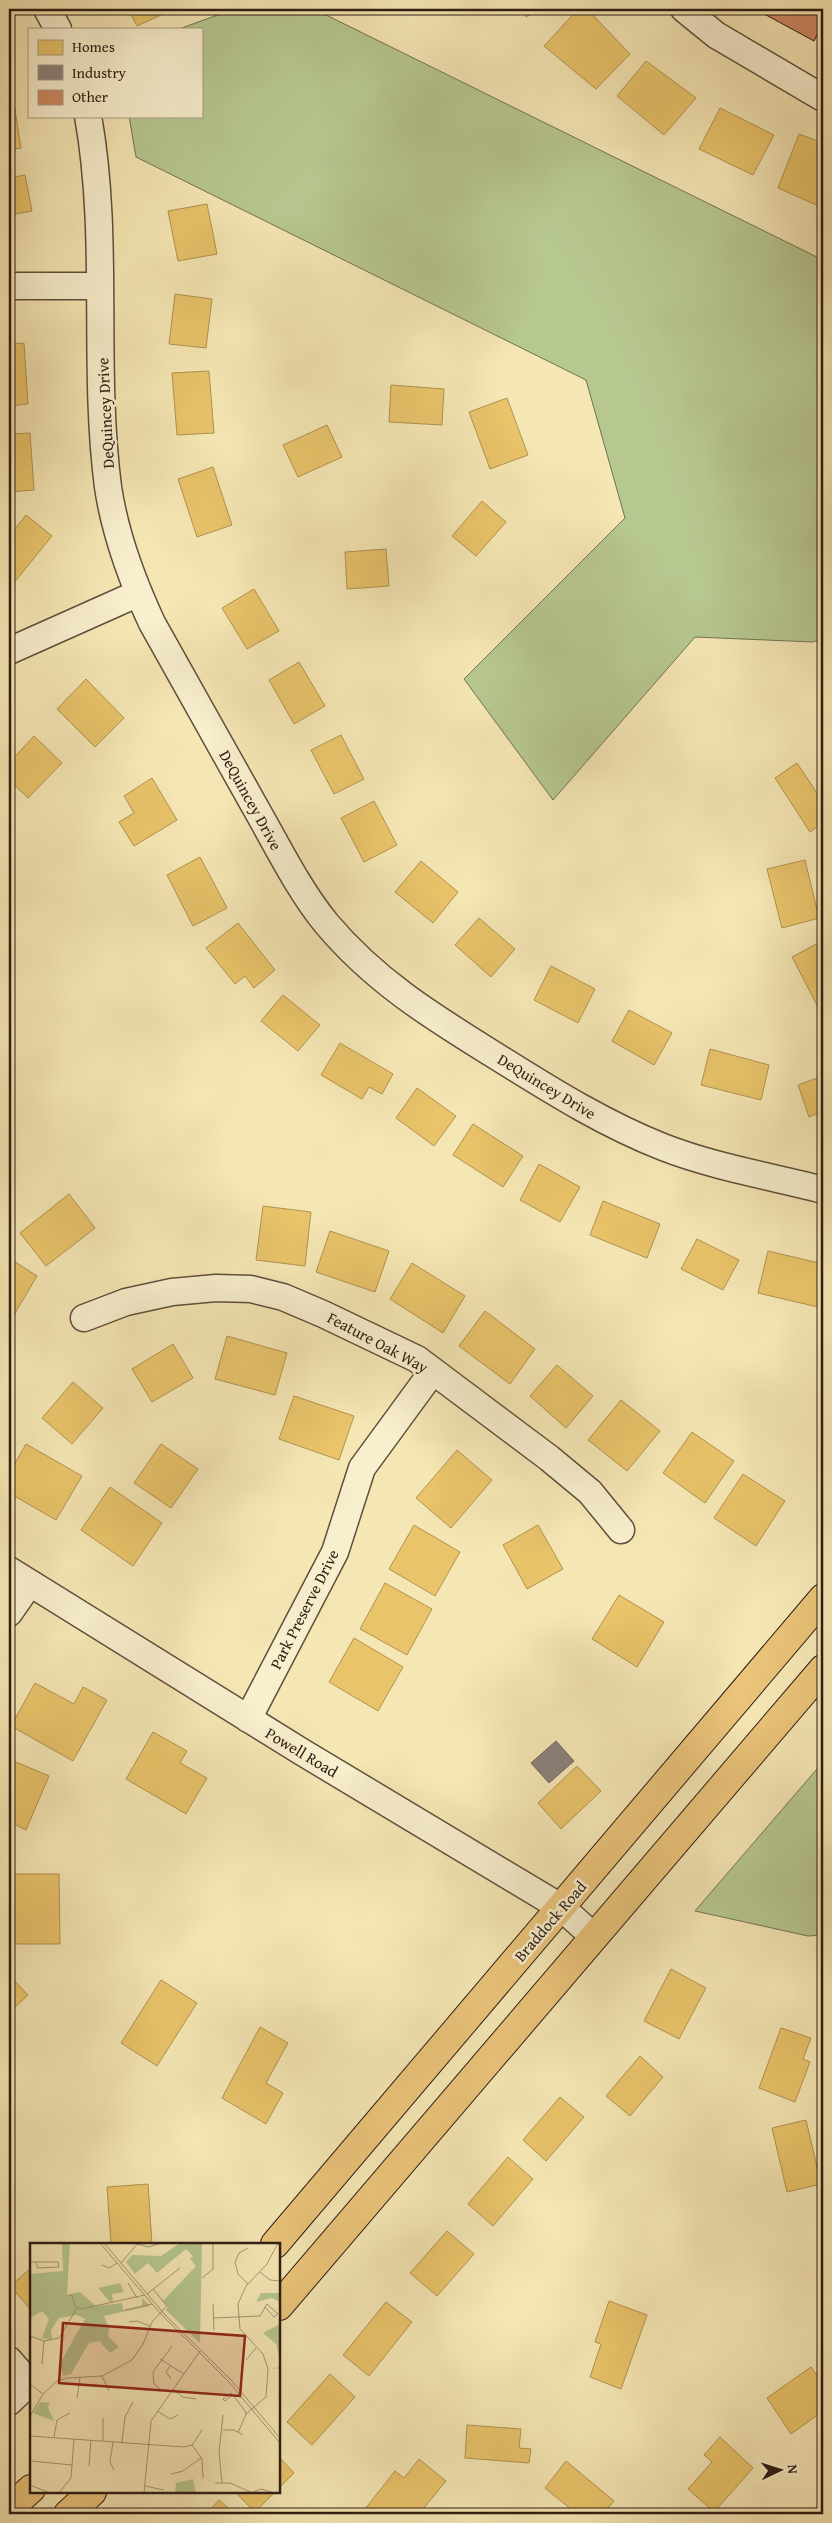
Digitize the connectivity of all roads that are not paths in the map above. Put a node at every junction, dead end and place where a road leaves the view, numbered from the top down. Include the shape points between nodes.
1 (47, 9) edge
2 (684, 9) edge
3 (57, 28) edge
4 (823, 98) edge
5 (88, 118) edge
6 (9, 286) edge
7 (100, 286) junction
8 (138, 593) junction
9 (9, 651) edge
10 (823, 1190) edge
11 (84, 1318) dead end
12 (433, 1371) junction
13 (621, 1530) dead end
14 (19, 1577) edge
15 (823, 1598) edge
16 (9, 1613) edge
17 (823, 1669) edge
18 (248, 1718) junction
19 (562, 1908) junction
20 (593, 1936) junction
21 (276, 2243) edge
22 (280, 2305) edge
23 (9, 2360) edge
24 (9, 2402) edge
25 (30, 2490) edge
26 (91, 2493) edge
27 (9, 2509) edge
28 (68, 2514) edge

1 - 3 street
2 - 4 street via 716,35
5 - 7 street, DeQuincey Drive via 94,148 100,233
6 - 7 street
7 - 8 street, DeQuincey Drive via 108,487 114,519
8 - 9 street
8 - 10 street, DeQuincey Drive via 296,879 325,922 388,986 561,1096 627,1132 698,1159
11 - 12 street, Feature Oak Way via 126,1302 172,1292 251,1289 282,1297 323,1314 417,1359
12 - 13 street, Feature Oak Way via 590,1492
12 - 18 street, Park Preserve Drive via 362,1468 335,1552
14 - 16 street
14 - 18 street, Powell Road
15 - 19 main road, Braddock Road
17 - 20 main road
18 - 19 street, Powell Road
19 - 20 street, Powell Road
19 - 21 main road, Braddock Road
20 - 22 main road
23 - 24 street via 29,2383
25 - 27 main road
26 - 28 main road

